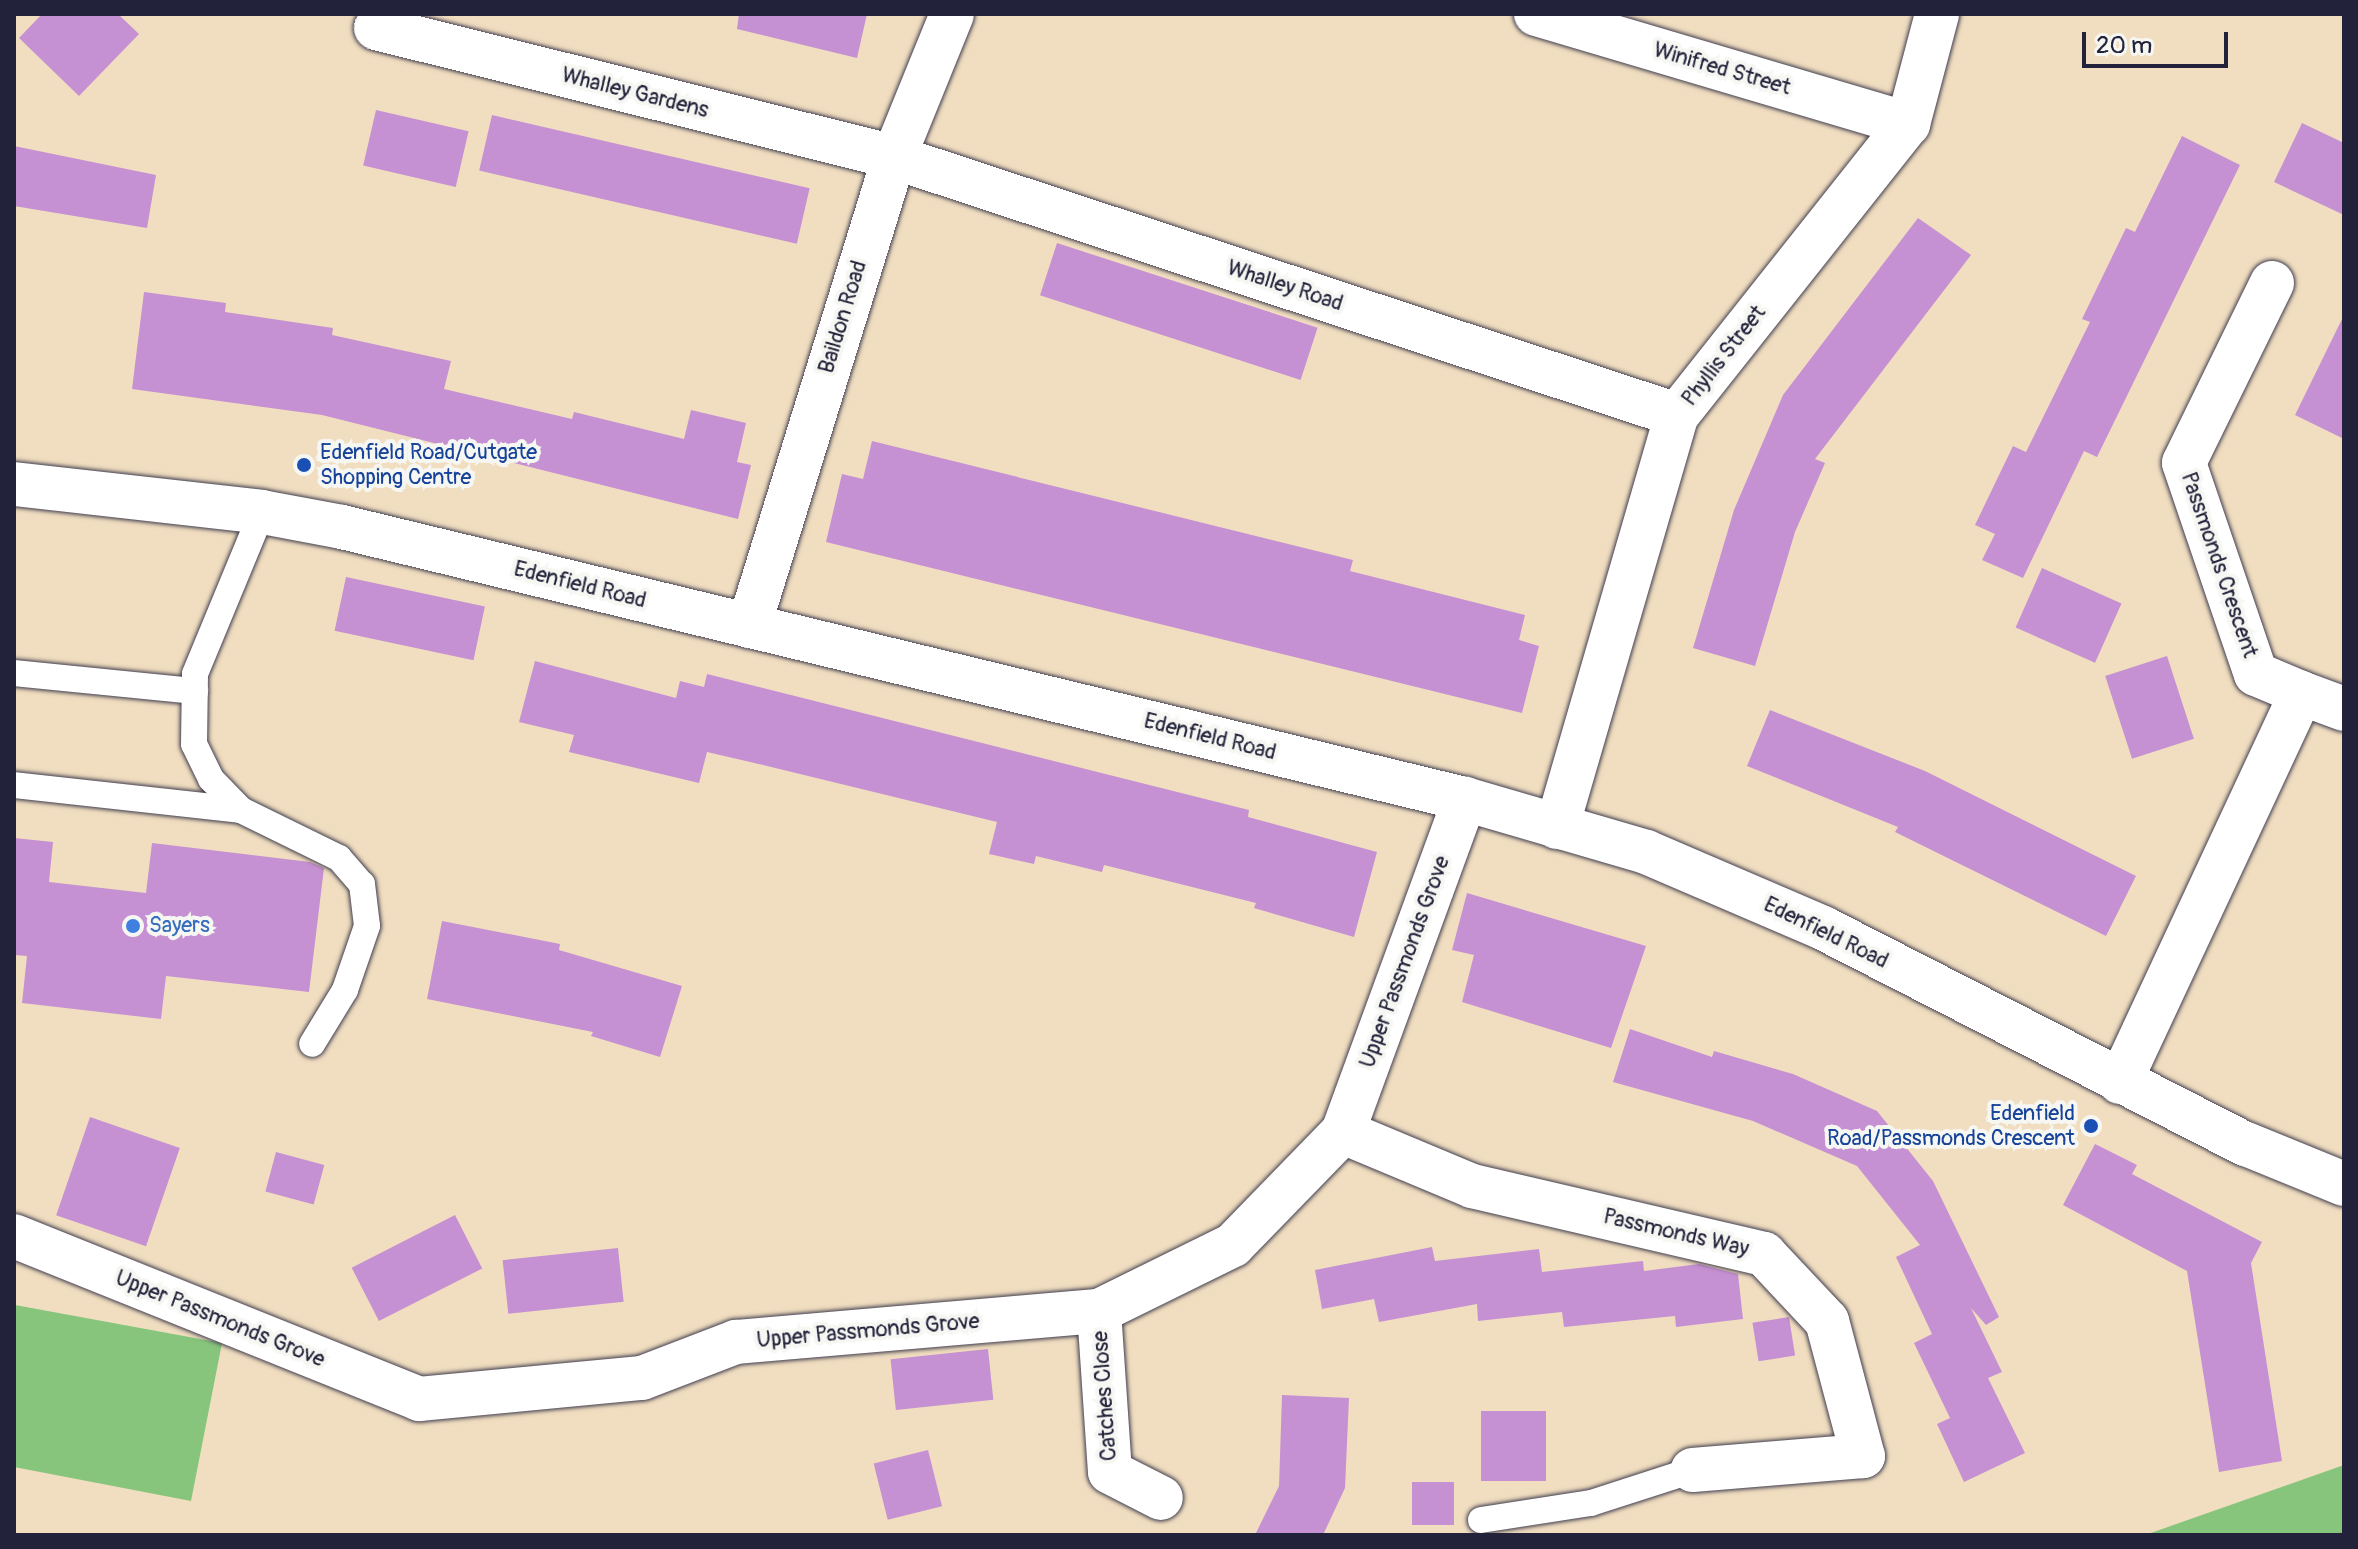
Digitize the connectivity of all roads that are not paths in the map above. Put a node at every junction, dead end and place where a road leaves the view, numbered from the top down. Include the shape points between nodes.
1 (952, 14) edge
2 (1536, 14) edge
3 (1937, 14) edge
4 (376, 28) dead end
5 (1908, 124) junction
6 (894, 157) junction
7 (2272, 283) dead end
8 (1677, 415) junction
9 (14, 484) edge
10 (262, 512) junction
11 (749, 626) junction
12 (14, 673) edge
13 (195, 691) junction
14 (2301, 693) junction
15 (2344, 709) edge
16 (14, 785) edge
17 (1465, 799) junction
18 (241, 810) junction
19 (1557, 827) junction
20 (312, 1044) dead end
21 (2120, 1082) junction
22 (1343, 1132) junction
23 (2344, 1184) edge
24 (14, 1236) edge
25 (1099, 1311) junction
26 (1693, 1470) joint
27 (1161, 1498) dead end
28 (1481, 1520) dead end

1 - 6 street, Baildon Road
2 - 5 street, Winifred Street
3 - 5 street, Phyllis Street
4 - 6 street, Whalley Gardens
5 - 8 street, Phyllis Street
6 - 8 street, Whalley Road
6 - 11 street, Baildon Road
7 - 14 street, Passmonds Crescent via 2184,463 2256,674
8 - 19 street, Phyllis Street
9 - 10 street, Edenfield Road
10 - 11 street, Edenfield Road
10 - 13 lane via 195,674
11 - 17 street, Edenfield Road
12 - 13 lane
13 - 18 lane via 194,744 211,779
14 - 15 street, Passmonds Crescent
14 - 21 street
16 - 18 lane
17 - 19 street, Edenfield Road
17 - 22 street, Upper Passmonds Grove
18 - 20 lane via 339,858 362,884 367,926 345,990
19 - 21 street, Edenfield Road via 1646,852 1823,928
21 - 23 street, Edenfield Road via 2246,1144
22 - 25 street, Upper Passmonds Grove via 1233,1245
22 - 26 street, Passmonds Way via 1472,1186 1764,1254 1827,1321 1863,1456
24 - 25 street, Upper Passmonds Grove via 419,1399 642,1378 736,1342
25 - 27 street, Catches Close via 1110,1472
26 - 28 lane via 1591,1503

